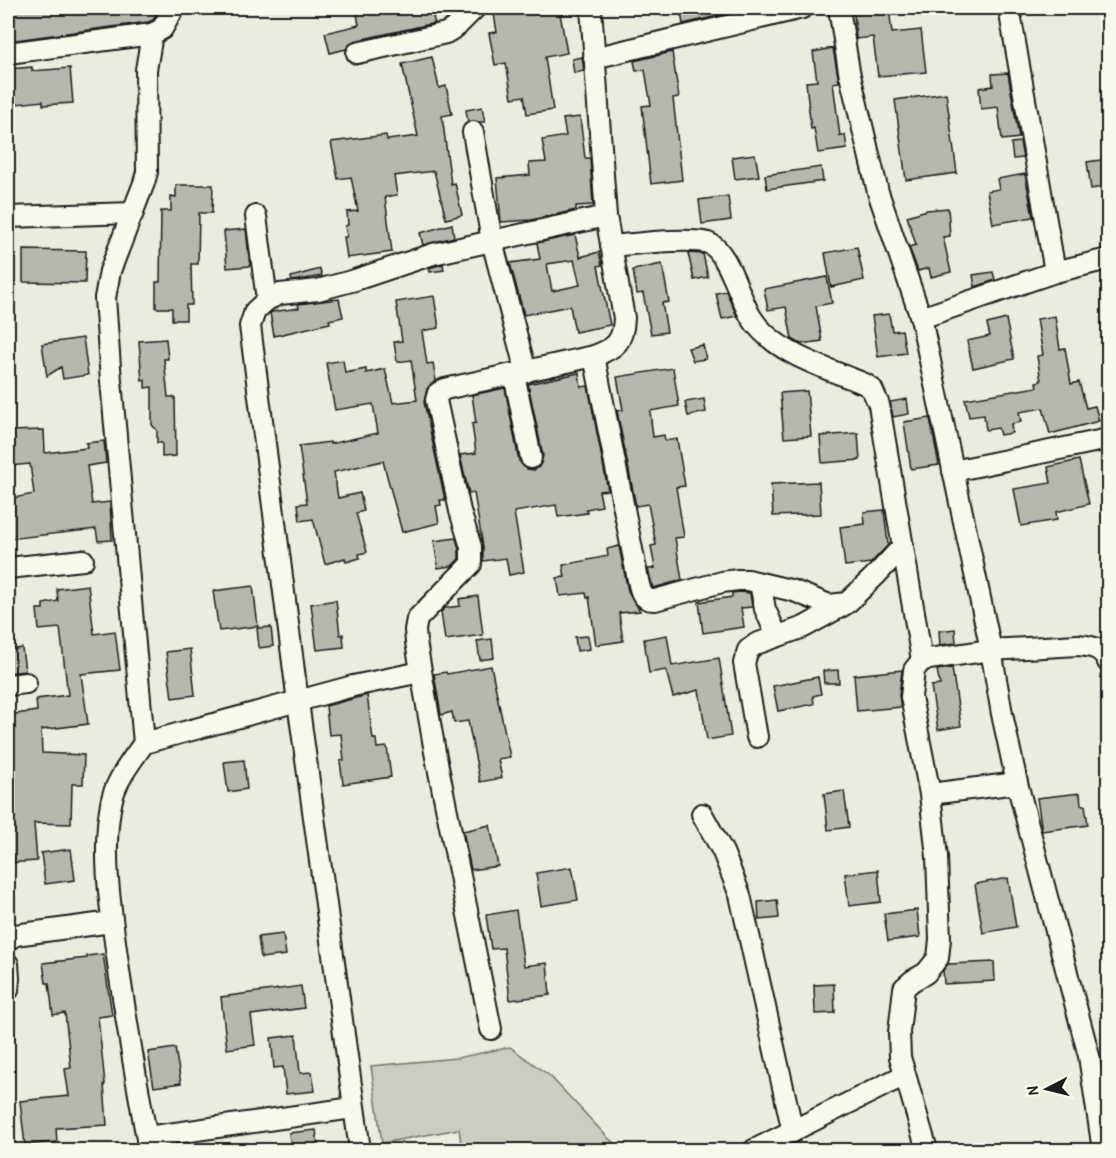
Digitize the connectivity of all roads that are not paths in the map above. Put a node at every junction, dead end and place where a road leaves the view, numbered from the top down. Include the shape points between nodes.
1 (174, 8) edge
2 (475, 8) edge
3 (591, 8) edge
4 (802, 8) edge
5 (839, 8) edge
6 (1009, 8) edge
7 (152, 34) junction
8 (8, 53) edge
9 (357, 53) dead end
10 (594, 58) junction
11 (473, 132) dead end
12 (133, 213) junction
13 (256, 216) dead end
14 (606, 216) junction
15 (8, 217) edge
16 (492, 241) junction
17 (611, 246) junction
18 (1108, 259) edge
19 (1055, 272) junction
20 (267, 300) junction
21 (921, 318) junction
22 (594, 356) junction
23 (520, 373) junction
24 (1108, 439) edge
25 (531, 458) dead end
26 (953, 471) junction
27 (903, 546) junction
28 (83, 560) dead end
29 (8, 568) edge
30 (760, 583) junction
31 (846, 603) junction
32 (777, 636) junction
33 (991, 650) junction
34 (922, 660) junction
35 (1108, 662) edge
36 (421, 672) junction
37 (298, 702) junction
38 (758, 737) dead end
39 (144, 743) junction
40 (1017, 783) junction
41 (930, 794) junction
42 (702, 814) dead end
43 (112, 922) junction
44 (8, 940) edge
45 (8, 963) edge
46 (8, 990) edge
47 (491, 1029) dead end
48 (905, 1075) junction
49 (353, 1108) junction
50 (793, 1132) junction
51 (148, 1144) edge
52 (360, 1150) edge
53 (754, 1150) edge
54 (927, 1150) edge
55 (1103, 1150) edge

1 - 7 street via 162,29
2 - 9 street via 447,33
3 - 10 street
4 - 10 street
5 - 21 street via 849,70 878,192
6 - 19 street
7 - 8 street
7 - 12 street via 145,96 147,172
10 - 14 street
11 - 16 street
12 - 15 street
12 - 39 street via 110,271 105,298
13 - 20 street
14 - 16 street
14 - 17 street
16 - 20 street via 433,254 318,290 280,294
16 - 23 street
17 - 22 street via 624,332 615,346
17 - 27 street via 708,243 718,250 751,318 767,335 800,358 872,389 879,405
18 - 19 street
19 - 21 street
20 - 37 street via 255,310 250,326
21 - 26 street
22 - 23 street
22 - 30 street via 641,594 650,600 722,582
23 - 25 street
23 - 36 street via 438,393 436,400 471,547 471,564 417,619
24 - 26 street
26 - 33 street
27 - 31 street
27 - 34 street
28 - 29 street
30 - 31 street via 829,604
30 - 32 street via 765,609
31 - 32 street via 804,627
32 - 38 street via 748,650 744,663
33 - 34 street
33 - 35 street via 1091,646 1100,650
33 - 40 street
34 - 41 street via 914,670 911,697
36 - 37 street
36 - 47 street
37 - 39 street
37 - 49 street
39 - 43 street via 113,796 107,826
40 - 41 street
40 - 55 street via 1089,1056
41 - 48 street via 940,939 938,958 926,973 904,988 899,1032
42 - 50 street via 740,895
43 - 44 street via 15,935
43 - 51 street
45 - 46 street
48 - 50 street
48 - 54 street
49 - 51 street
49 - 52 street
50 - 53 street

